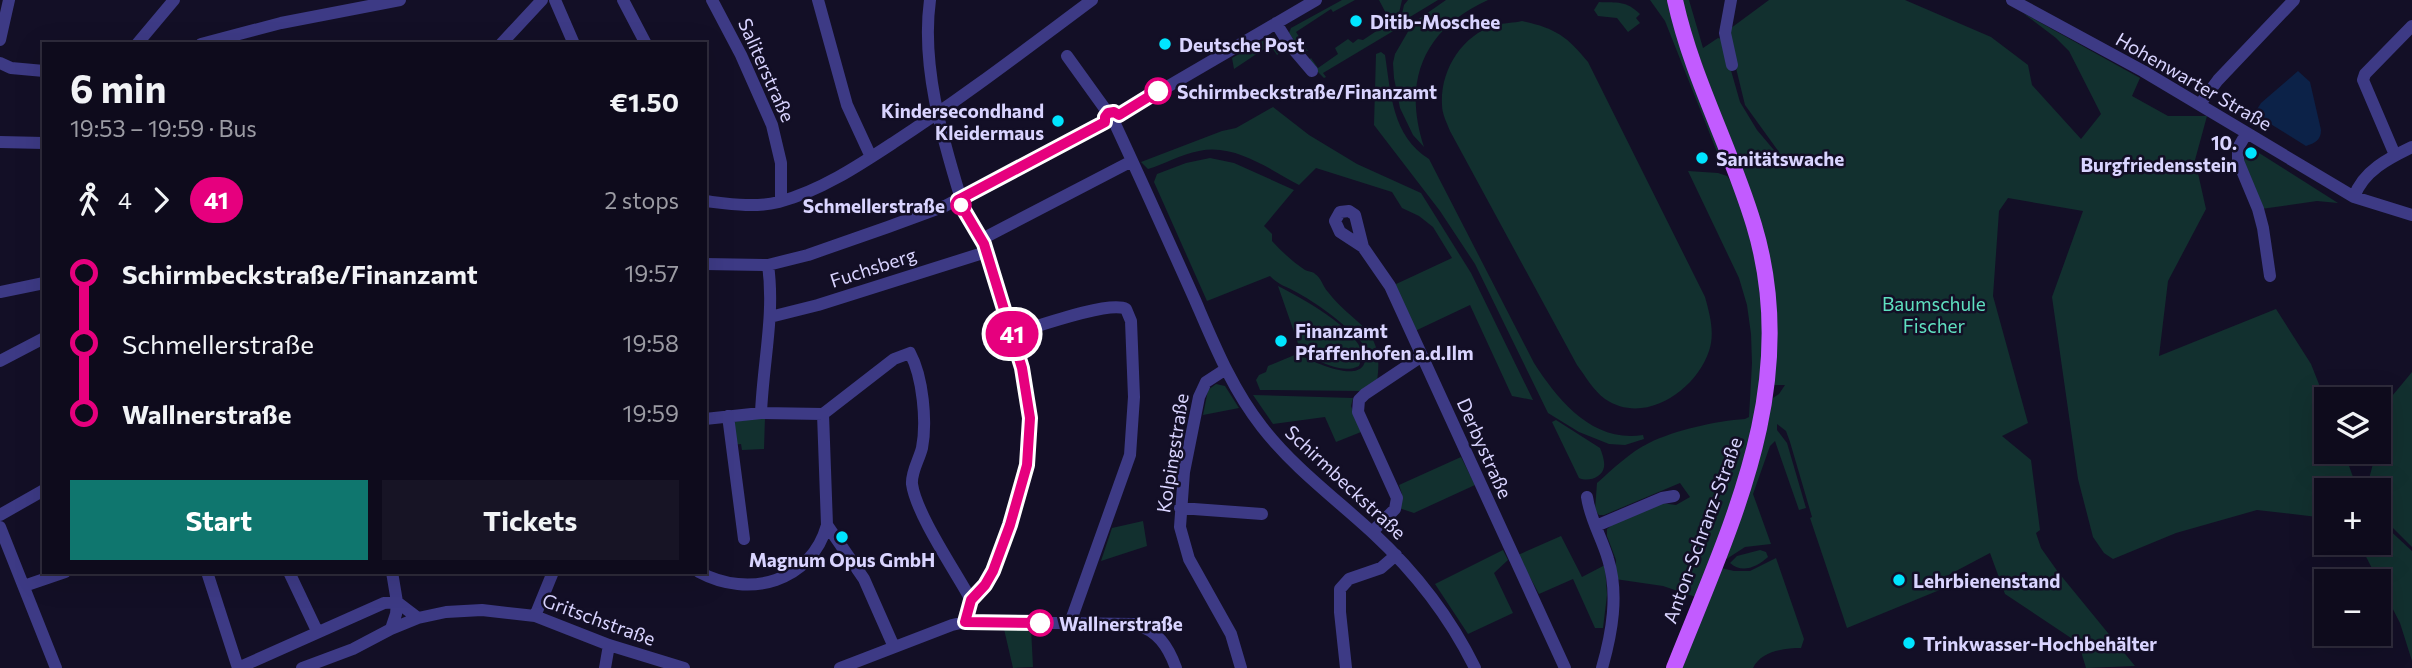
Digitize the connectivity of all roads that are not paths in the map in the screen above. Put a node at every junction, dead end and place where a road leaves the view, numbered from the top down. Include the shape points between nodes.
1 (9, 0) edge
2 (174, 0) edge
3 (400, 0) edge
4 (542, 0) edge
5 (555, 0) edge
6 (623, 0) edge
7 (712, 0) edge
8 (818, 0) edge
9 (930, 0) edge
10 (1091, 0) edge
11 (1316, 0) edge
12 (1675, 0) edge
13 (1731, 0) edge
14 (2012, 0) edge
15 (2291, 1) edge
16 (1276, 23) junction
17 (2411, 30) edge
18 (0, 40) edge
19 (138, 42) edge
20 (209, 42) edge
21 (502, 42) edge
22 (573, 42) edge
23 (645, 42) edge
24 (1067, 56) dead end
25 (0, 63) edge
26 (1732, 65) dead end
27 (42, 71) edge
28 (1312, 71) dead end
29 (2200, 104) junction
30 (939, 113) junction
31 (1112, 119) junction
32 (2246, 134) junction
33 (0, 142) edge
34 (42, 143) edge
35 (2412, 147) edge
36 (2395, 155) junction
37 (872, 157) junction
38 (1132, 161) junction
39 (2354, 197) junction
40 (960, 199) junction
41 (707, 201) edge
42 (781, 201) junction
43 (2412, 215) edge
44 (984, 245) junction
45 (1363, 247) dead end
46 (707, 264) edge
47 (768, 265) junction
48 (2270, 276) dead end
49 (42, 283) edge
50 (0, 292) edge
51 (771, 317) junction
52 (1012, 334) junction
53 (42, 339) edge
54 (1422, 356) junction
55 (0, 361) edge
56 (1226, 369) junction
57 (761, 413) junction
58 (823, 414) junction
59 (728, 416) junction
60 (707, 419) edge
61 (42, 491) edge
62 (1674, 496) dead end
63 (1587, 497) dead end
64 (1180, 508) junction
65 (1262, 514) dead end
66 (0, 515) edge
67 (827, 525) junction
68 (1596, 526) junction
69 (0, 527) edge
70 (1372, 532) junction
71 (744, 539) dead end
72 (1396, 555) junction
73 (59, 574) edge
74 (208, 574) edge
75 (290, 574) edge
76 (392, 574) edge
77 (552, 574) edge
78 (703, 574) edge
79 (24, 586) junction
80 (971, 600) junction
81 (397, 602) junction
82 (535, 616) junction
83 (418, 618) junction
84 (965, 622) junction
85 (1070, 623) junction
86 (391, 629) junction
87 (317, 631) junction
88 (609, 645) junction
89 (894, 647) junction
90 (56, 668) edge
91 (238, 668) edge
92 (302, 668) edge
93 (605, 668) edge
94 (684, 668) edge
95 (840, 668) edge
96 (1176, 668) edge
97 (1241, 668) edge
98 (1346, 668) edge
99 (1475, 668) edge
100 (1565, 668) edge
101 (1602, 668) edge
102 (1674, 668) edge

1 - 18 street
2 - 19 street
3 - 20 street
4 - 21 street
5 - 22 street
6 - 23 street
7 - 42 street, Saliterstraße via 772,125 781,163
8 - 37 street via 847,105
9 - 30 street via 928,41
10 - 30 street
11 - 16 street
12 - 102 main road, Anton-Schranz-Straße via 1693,65 1755,227 1768,302 1770,359 1765,407 1747,477
13 - 26 street via 1724,33
14 - 29 street, Hohenwarter Straße
15 - 29 street
16 - 28 street
16 - 31 street
17 - 36 street via 2363,80
24 - 31 street, Schirmbeckstraße
25 - 27 street
29 - 32 street, Hohenwarter Straße
30 - 37 street
30 - 40 street
31 - 38 street, Schirmbeckstraße
31 - 40 street
32 - 39 street, Hohenwarter Straße
32 - 48 street via 2238,148 2238,161 2260,218
33 - 34 street
35 - 36 street
36 - 39 street via 2367,176
37 - 42 street
38 - 44 street, Fuchsberg
38 - 56 street, Schirmbeckstraße
39 - 43 street, Hohenwarter Straße
40 - 44 street
40 - 47 street via 808,255
41 - 42 street via 737,205
44 - 51 street, Fuchsberg via 818,305
44 - 52 street
45 - 54 street, Derbystraße via 1386,279
46 - 47 street
47 - 51 street
49 - 50 street
51 - 57 street
52 - 80 street via 1028,402 1028,457 997,563
52 - 85 street via 1117,306 1126,309 1130,318 1134,397 1130,455
53 - 55 street
54 - 70 street via 1357,404 1397,498 1395,509
54 - 100 street, Derbystraße
56 - 64 street, Kolpingstraße via 1202,387
56 - 70 street, Schirmbeckstraße via 1249,409 1286,456
57 - 58 street
57 - 59 street
58 - 67 street
58 - 80 street via 884,366 910,353 922,394 925,432 913,487 926,521
59 - 60 street
59 - 71 street
61 - 66 street
62 - 68 street
63 - 68 street
64 - 65 street
64 - 97 street, Kolpingstraße via 1183,544 1231,634
67 - 78 street via 814,553 790,575 737,584
67 - 89 street via 864,579
68 - 101 street via 1613,583 1613,612
69 - 79 street
70 - 72 street, Schirmbeckstraße
72 - 98 street via 1381,568 1349,579 1340,589
72 - 99 street, Schirmbeckstraße via 1433,600
73 - 79 street
74 - 91 street
75 - 87 street
76 - 81 street
77 - 82 street
79 - 90 street
80 - 84 street
81 - 83 street
81 - 86 street
81 - 87 street
82 - 83 street, Gritschstraße via 482,610
82 - 88 street, Gritschstraße
83 - 86 street, Gritschstraße
84 - 85 street
84 - 89 street
85 - 96 street via 1127,623 1149,629 1163,641
86 - 92 street, Gritschstraße
87 - 91 street
88 - 93 street
88 - 94 street, Gritschstraße
89 - 95 street

